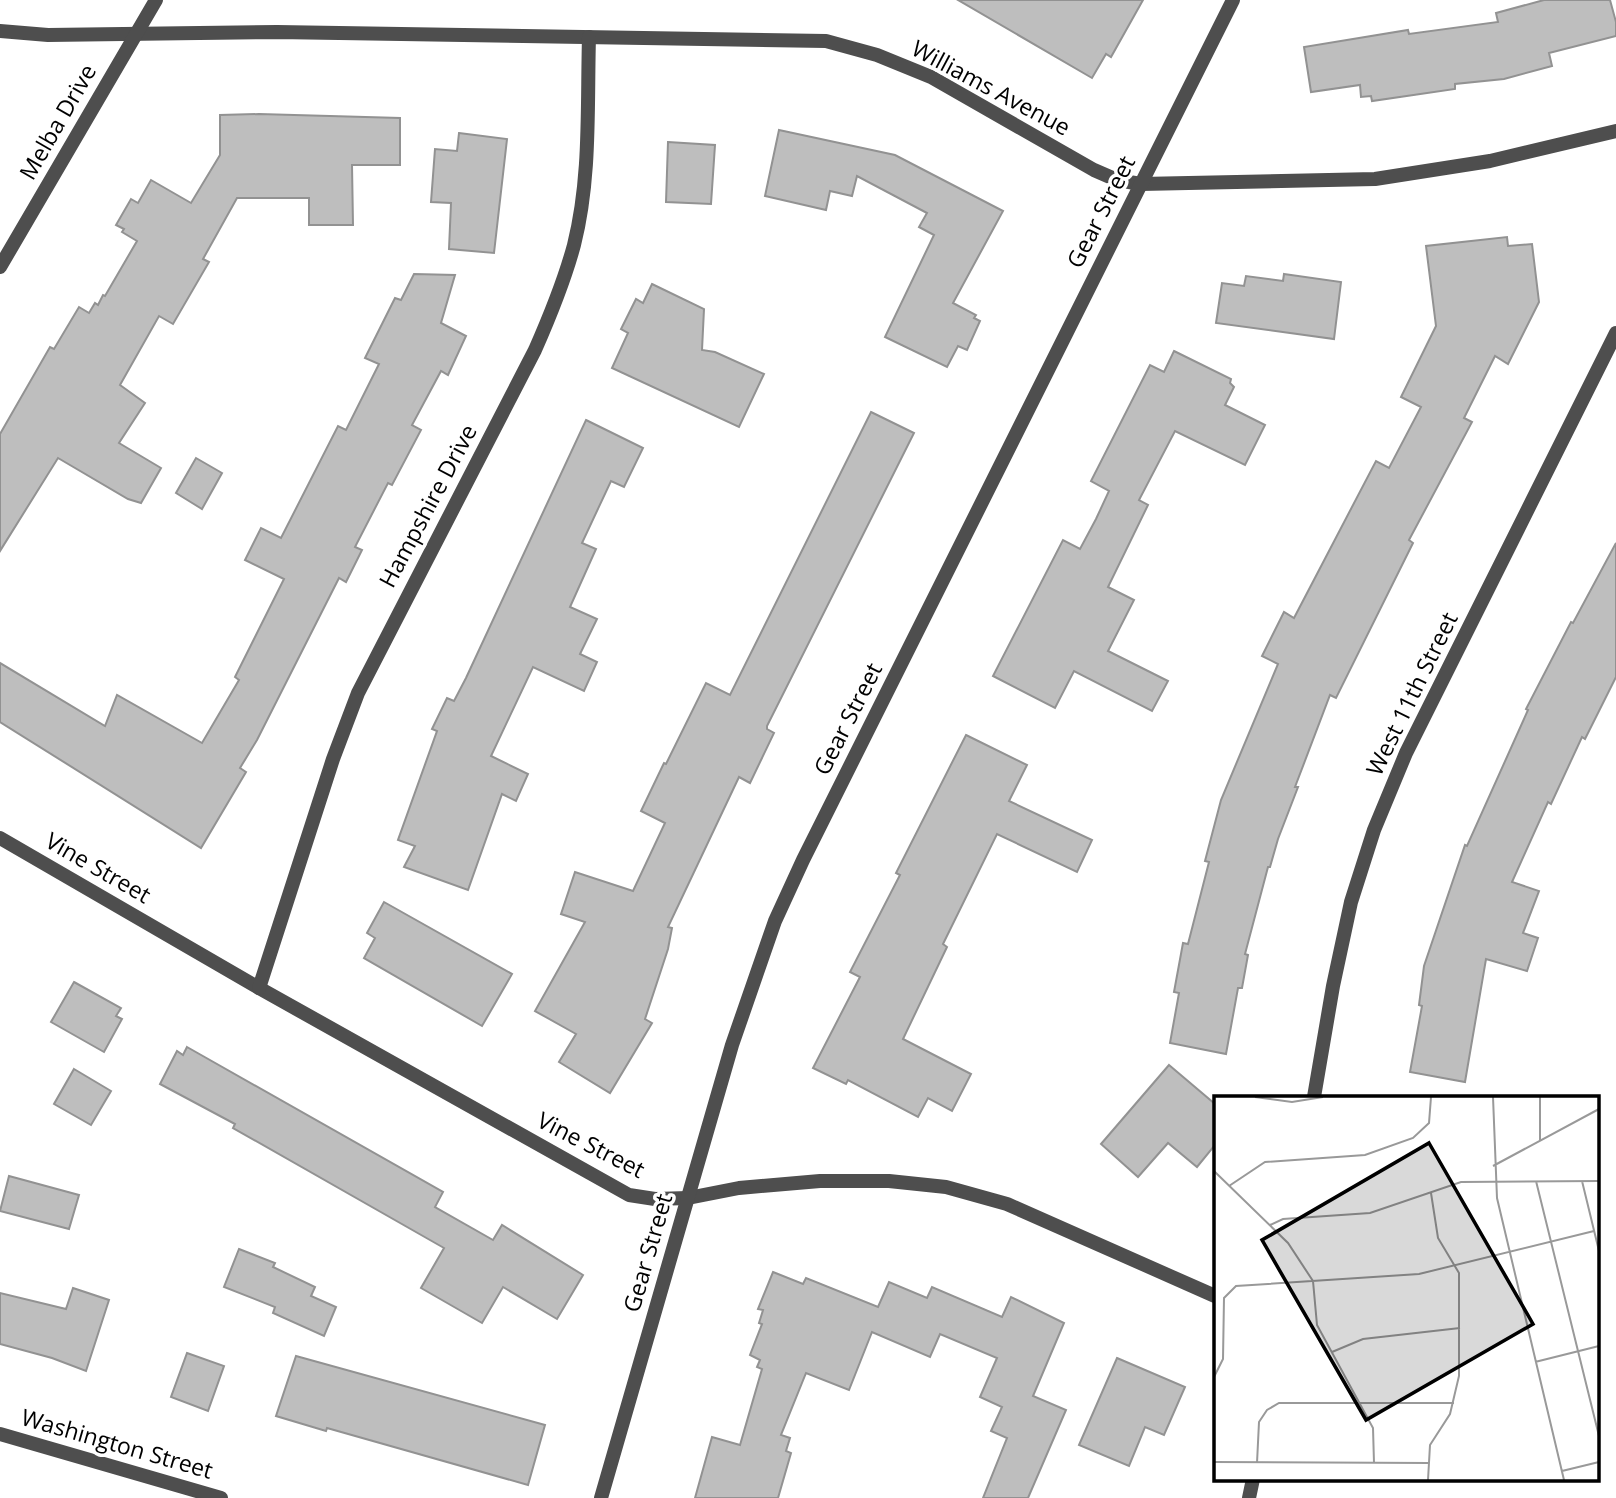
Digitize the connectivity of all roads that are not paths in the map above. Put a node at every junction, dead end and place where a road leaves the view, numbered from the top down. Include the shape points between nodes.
1 (156, 0) edge
2 (1233, 0) edge
3 (0, 31) edge
4 (135, 35) junction
5 (589, 37) junction
6 (1616, 131) edge
7 (1141, 184) junction
8 (0, 267) edge
9 (1616, 333) edge
10 (0, 838) edge
11 (259, 988) junction
12 (1314, 1096) edge
13 (688, 1198) junction
14 (1214, 1296) edge
15 (0, 1434) edge
16 (1253, 1480) edge
17 (221, 1498) edge
18 (601, 1498) edge
19 (1249, 1498) edge

1 - 4 street, Melba Drive
2 - 7 street, Gear Street
3 - 4 street, Williams Avenue
4 - 5 street, Williams Avenue via 277,32
4 - 8 street, Melba Drive
5 - 7 street, Williams Avenue via 826,41 931,77 1094,170
5 - 11 street, Hampshire Drive via 583,189 575,243 559,296 358,693
6 - 7 street, Williams Avenue via 1490,161 1375,178
7 - 13 street, Gear Street via 775,921 732,1045
9 - 12 street, West 11th Street via 1406,753 1374,830 1351,902
10 - 11 street, Vine Street
11 - 13 street, Vine Street via 629,1195
13 - 14 street, Vine Street via 820,1181 946,1187 1007,1204
13 - 18 street, Gear Street
15 - 17 street, Washington Street
16 - 19 street

